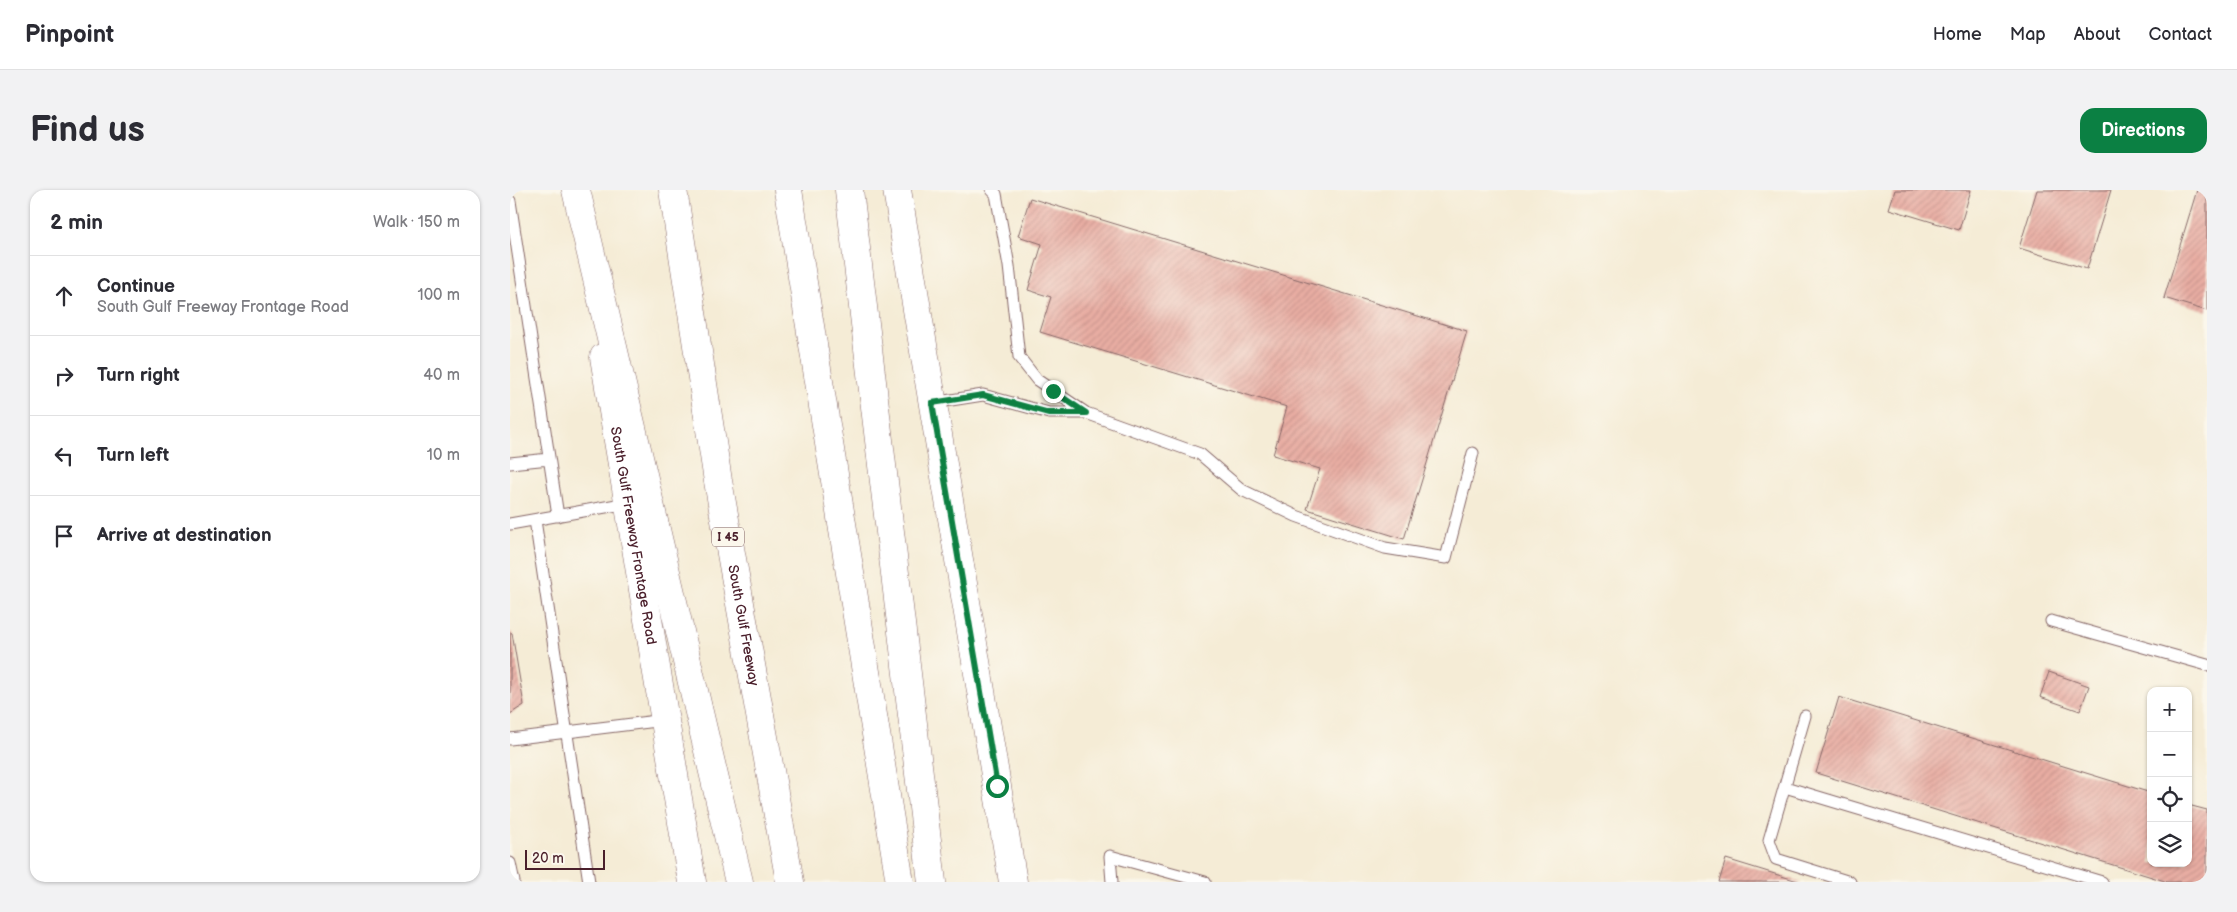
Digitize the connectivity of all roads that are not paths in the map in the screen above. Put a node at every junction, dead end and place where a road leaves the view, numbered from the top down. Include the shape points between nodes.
1 (576, 190) edge
2 (673, 190) edge
3 (788, 190) edge
4 (849, 190) edge
5 (896, 190) edge
6 (992, 190) edge
7 (510, 201) edge
8 (514, 257) edge
9 (932, 403) junction
10 (1086, 413) junction
11 (1473, 453) dead end
12 (550, 459) junction
13 (510, 464) edge
14 (628, 503) junction
15 (558, 516) junction
16 (535, 520) junction
17 (510, 524) edge
18 (2051, 621) dead end
19 (2207, 665) edge
20 (1805, 716) dead end
21 (665, 720) junction
22 (567, 732) junction
23 (510, 739) edge
24 (1785, 787) junction
25 (510, 863) edge
26 (514, 882) edge
27 (589, 882) edge
28 (692, 882) edge
29 (739, 882) edge
30 (790, 882) edge
31 (900, 882) edge
32 (932, 882) edge
33 (1013, 882) edge
34 (1112, 882) edge
35 (1205, 882) edge
36 (1850, 882) edge
37 (2102, 882) edge

1 - 14 main road, South Gulf Freeway Frontage Road
1 - 29 main road
2 - 30 main road, South Gulf Freeway / I 45 via 718,481
3 - 31 main road
4 - 32 main road
5 - 9 main road
6 - 10 lane via 996,194 1010,266 1019,357 1037,380
7 - 8 lane
8 - 12 lane
9 - 10 lane via 983,395 1049,413
9 - 33 main road
10 - 11 lane via 1200,454 1242,490 1296,516 1385,548 1446,558
12 - 13 lane
12 - 15 lane
14 - 15 lane
14 - 21 main road, South Gulf Freeway Frontage Road
15 - 16 lane
16 - 17 lane
16 - 22 lane
18 - 19 lane
20 - 24 lane
21 - 22 lane
21 - 28 main road, South Gulf Freeway Frontage Road
22 - 23 lane
22 - 27 lane
24 - 36 lane via 1769,840 1776,859
24 - 37 lane
25 - 26 lane
34 - 35 lane via 1110,856

